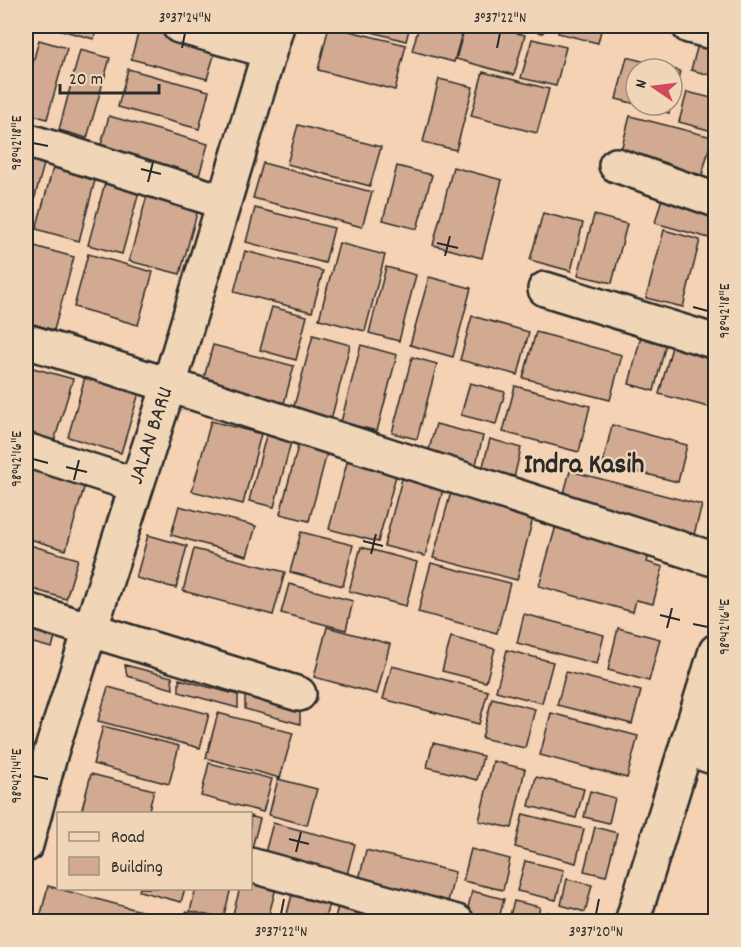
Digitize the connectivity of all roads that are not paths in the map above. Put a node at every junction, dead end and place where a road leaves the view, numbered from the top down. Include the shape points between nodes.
1 (179, 26) edge
2 (689, 26) edge
3 (716, 33) edge
4 (273, 38) edge
5 (26, 140) edge
6 (616, 165) dead end
7 (716, 200) edge
8 (224, 202) junction
9 (545, 289) dead end
10 (26, 341) edge
11 (716, 342) edge
12 (169, 385) junction
13 (26, 450) edge
14 (136, 485) junction
15 (716, 560) edge
16 (26, 610) edge
17 (90, 631) junction
18 (716, 651) edge
19 (299, 694) dead end
20 (38, 749) edge
21 (701, 753) edge
22 (26, 845) edge
23 (252, 866) edge
24 (457, 921) edge
25 (632, 921) edge

1 - 4 street
2 - 3 street
4 - 8 street, JALAN BARU
5 - 8 street
6 - 7 street
8 - 12 street, JALAN BARU
9 - 11 street
10 - 12 street
12 - 14 street, JALAN BARU
12 - 15 street
13 - 14 street
14 - 17 street, JALAN BARU
16 - 17 street
17 - 19 street
17 - 20 street, JALAN BARU
18 - 21 street
20 - 22 street, JALAN BARU
21 - 25 street
23 - 24 street

